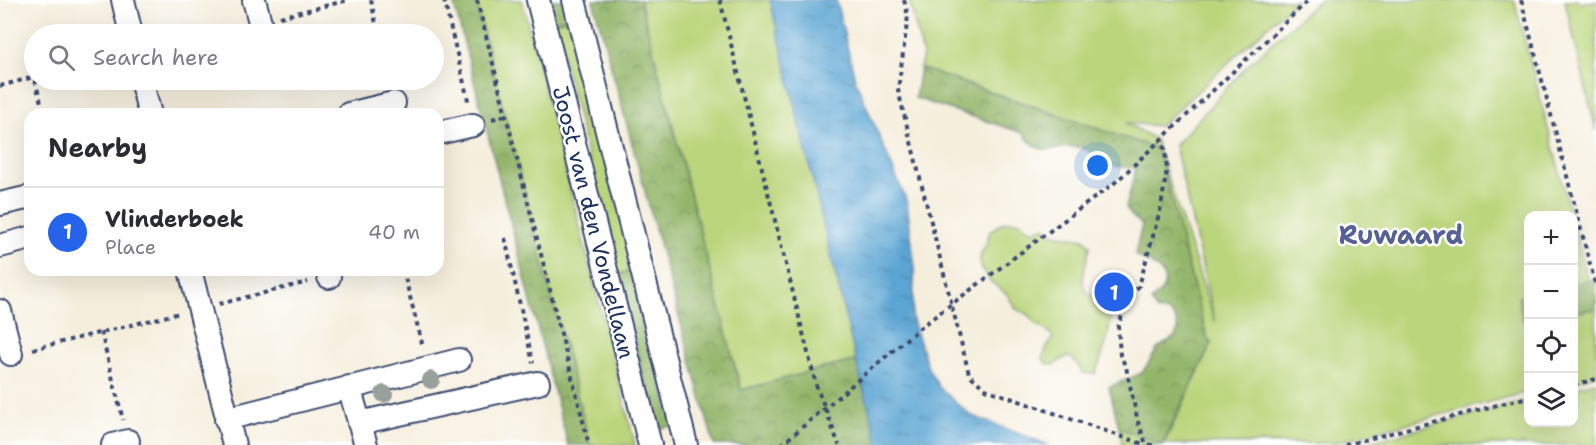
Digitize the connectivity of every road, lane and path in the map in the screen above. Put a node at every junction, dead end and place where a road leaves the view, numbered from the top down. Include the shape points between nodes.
1 (123, 0) edge
2 (254, 0) edge
3 (371, 0) edge
4 (444, 0) edge
5 (477, 0) edge
6 (538, 0) edge
7 (574, 0) edge
8 (720, 0) edge
9 (904, 0) edge
10 (1310, 0) edge
11 (1521, 0) edge
12 (260, 22) dead end
13 (129, 24) edge
14 (376, 24) edge
15 (24, 81) edge
16 (0, 86) edge
17 (38, 90) edge
18 (144, 90) edge
19 (394, 104) dead end
20 (42, 108) edge
21 (148, 108) edge
22 (376, 108) edge
23 (507, 115) junction
24 (473, 125) junction
25 (444, 132) edge
26 (1159, 142) junction
27 (24, 198) edge
28 (0, 204) edge
29 (505, 238) dead end
30 (24, 240) edge
31 (0, 246) edge
32 (191, 276) edge
33 (317, 276) edge
34 (405, 276) edge
35 (1596, 287) edge
36 (951, 304) junction
37 (199, 309) junction
38 (0, 311) edge
39 (101, 332) junction
40 (11, 354) joint
41 (459, 360) dead end
42 (429, 368) junction
43 (1596, 380) edge
44 (538, 383) joint
45 (1578, 384) edge
46 (349, 387) junction
47 (1524, 398) edge
48 (824, 408) junction
49 (226, 418) junction
50 (359, 423) junction
51 (121, 443) edge
52 (1146, 444) edge
53 (1359, 444) edge
54 (234, 445) edge
55 (366, 445) edge
56 (589, 445) edge
57 (650, 445) edge
58 (686, 445) edge
59 (781, 445) edge
60 (839, 445) edge
61 (1153, 445) edge
62 (1345, 445) edge

1 - 13 street
2 - 12 street
3 - 14 path
4 - 24 path
5 - 23 path
6 - 57 street, Joost van den Vondellaan
7 - 58 street, Joost van den Vondellaan
8 - 48 path
9 - 36 path via 908,16 898,90
10 - 26 path
11 - 35 path
15 - 16 path
17 - 20 path
18 - 21 street
19 - 22 street
23 - 24 path
23 - 56 path
24 - 25 street
26 - 36 path via 1117,181
26 - 52 path via 1165,149 1167,169 1163,196 1139,286 1128,299 1118,327 1120,355
27 - 28 street
29 - 44 path
30 - 31 street
32 - 37 street
33 - 37 path
34 - 42 path
36 - 48 path
36 - 52 path via 969,374 985,389
37 - 39 path
37 - 49 street
38 - 40 street
39 - 40 path
39 - 51 path
41 - 42 street
42 - 46 street
43 - 45 path
44 - 50 street
46 - 49 street
46 - 50 street
47 - 53 path
48 - 59 path
48 - 60 path
49 - 54 street
50 - 55 street
52 - 61 path
53 - 62 path

